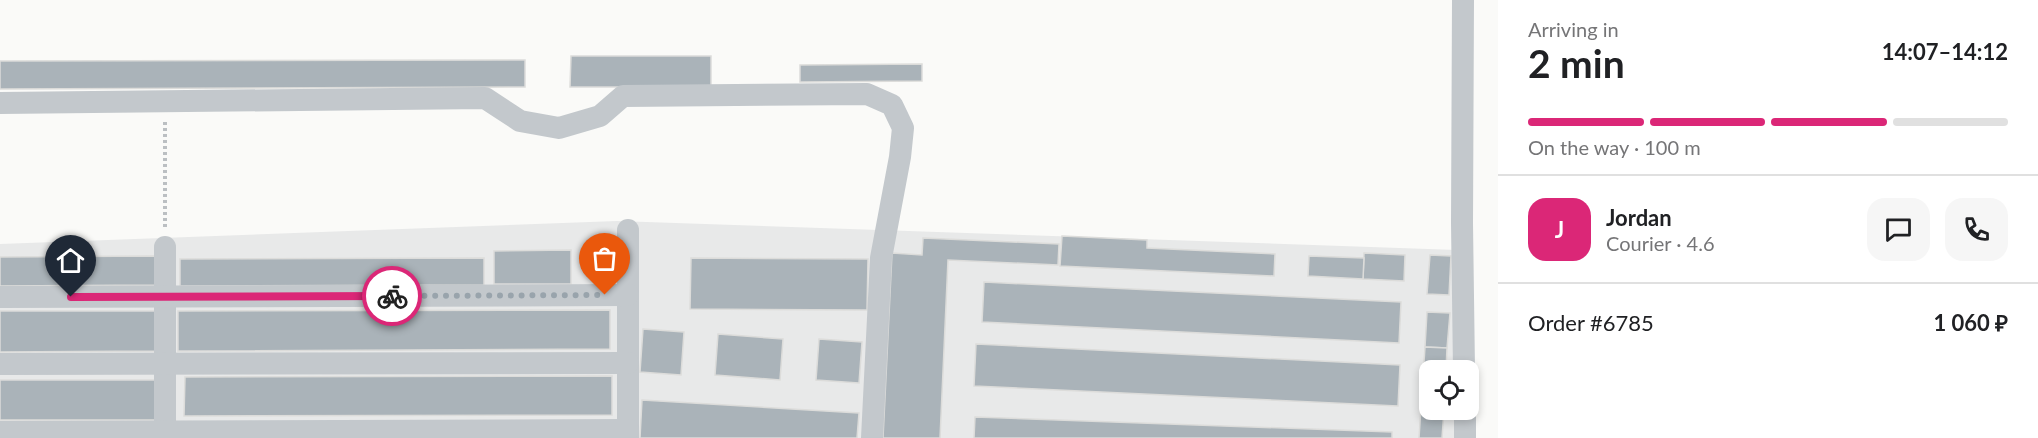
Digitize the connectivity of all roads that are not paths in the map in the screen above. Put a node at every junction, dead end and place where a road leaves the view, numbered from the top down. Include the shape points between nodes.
1 (1463, 0) edge
2 (0, 103) edge
3 (628, 230) dead end
4 (165, 247) road end
5 (628, 295) junction
6 (165, 296) junction
7 (0, 297) edge
8 (1464, 360) edge
9 (628, 363) junction
10 (0, 364) edge
11 (165, 364) junction
12 (1465, 420) edge
13 (0, 432) edge
14 (628, 434) edge
15 (165, 435) edge
16 (872, 438) edge
17 (1465, 438) edge

1 - 8 street
2 - 16 street via 485,98 520,121 559,128 600,116 623,96 867,94 892,105 903,128 881,258
3 - 5 street
4 - 6 street
5 - 6 street
5 - 9 street
6 - 7 street
6 - 11 street
9 - 11 street
9 - 14 street
10 - 11 street
11 - 15 street
12 - 17 street
13 - 15 street
14 - 15 street

